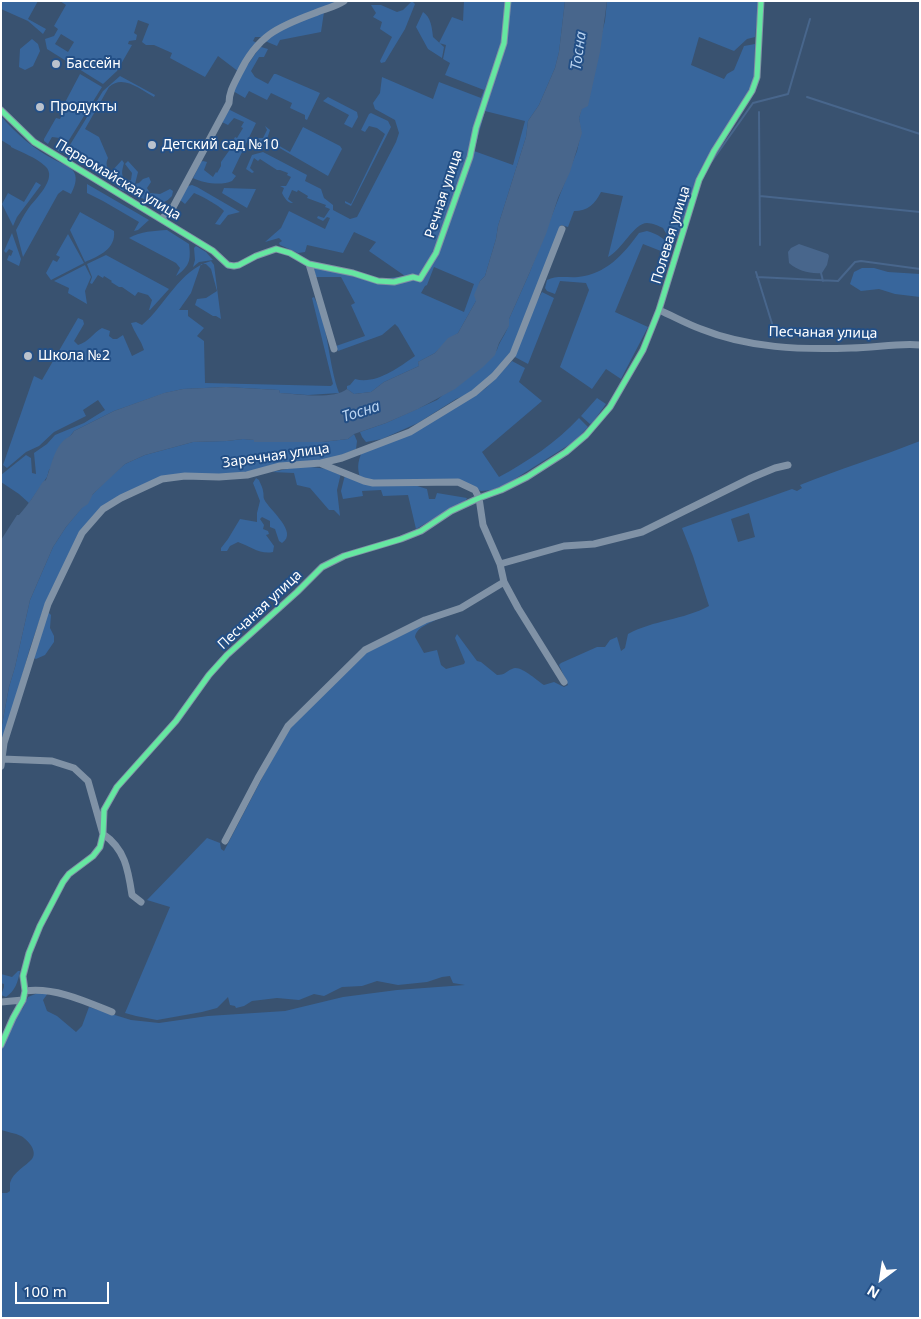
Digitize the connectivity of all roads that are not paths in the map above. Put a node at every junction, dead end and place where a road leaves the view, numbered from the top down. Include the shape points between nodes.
1 (344, 1) edge
2 (508, 1) edge
3 (761, 1) edge
4 (1, 110) edge
5 (161, 219) junction
6 (562, 229) dead end
7 (308, 264) junction
8 (659, 310) junction
9 (920, 345) edge
10 (334, 349) dead end
11 (320, 463) junction
12 (788, 465) dead end
13 (479, 498) junction
14 (500, 564) junction
15 (504, 582) junction
16 (564, 682) dead end
17 (2, 763) edge
18 (103, 834) junction
19 (225, 842) dead end
20 (141, 902) dead end
21 (25, 991) junction
22 (23, 1000) junction
23 (1, 1002) edge
24 (112, 1012) dead end
25 (1, 1045) edge

1 - 5 street via 286,25 266,36 255,47 171,211
2 - 7 street, Речная улица via 504,43 476,128 470,157 436,253 420,279 413,277 384,282
3 - 8 street, Полевая улица via 757,77 752,91 699,180
4 - 5 street, Первомайская улица via 34,142
5 - 7 street, Первомайская улица via 213,251 228,265 239,266 276,249
6 - 11 street, Заречная улица via 513,354 484,386 410,432
7 - 10 street
8 - 9 street, Песчаная улица via 702,330 757,344 789,348
8 - 13 street, Песчаная улица via 630,373 610,407 586,435 528,477
11 - 13 street via 364,482 458,482 474,490
11 - 17 street, Заречная улица via 280,466 247,475 162,479 103,509 82,533 48,604 8,732
12 - 14 street via 751,478 642,532 594,544 564,546
13 - 14 street via 483,526
13 - 18 street, Песчаная улица via 451,511 421,531 344,556 322,567 227,655 176,722 117,786 104,810
14 - 15 street
15 - 16 street
15 - 19 street via 461,608 425,620 365,650 288,726
17 - 18 street via 52,760 74,768 88,781
18 - 20 street via 113,841 126,861 132,895
18 - 21 street, Песчаная улица via 100,847 93,856 62,882 40,926 23,976
21 - 22 street, Песчаная улица
21 - 24 street via 48,991
22 - 23 street
22 - 25 street, Песчаная улица

